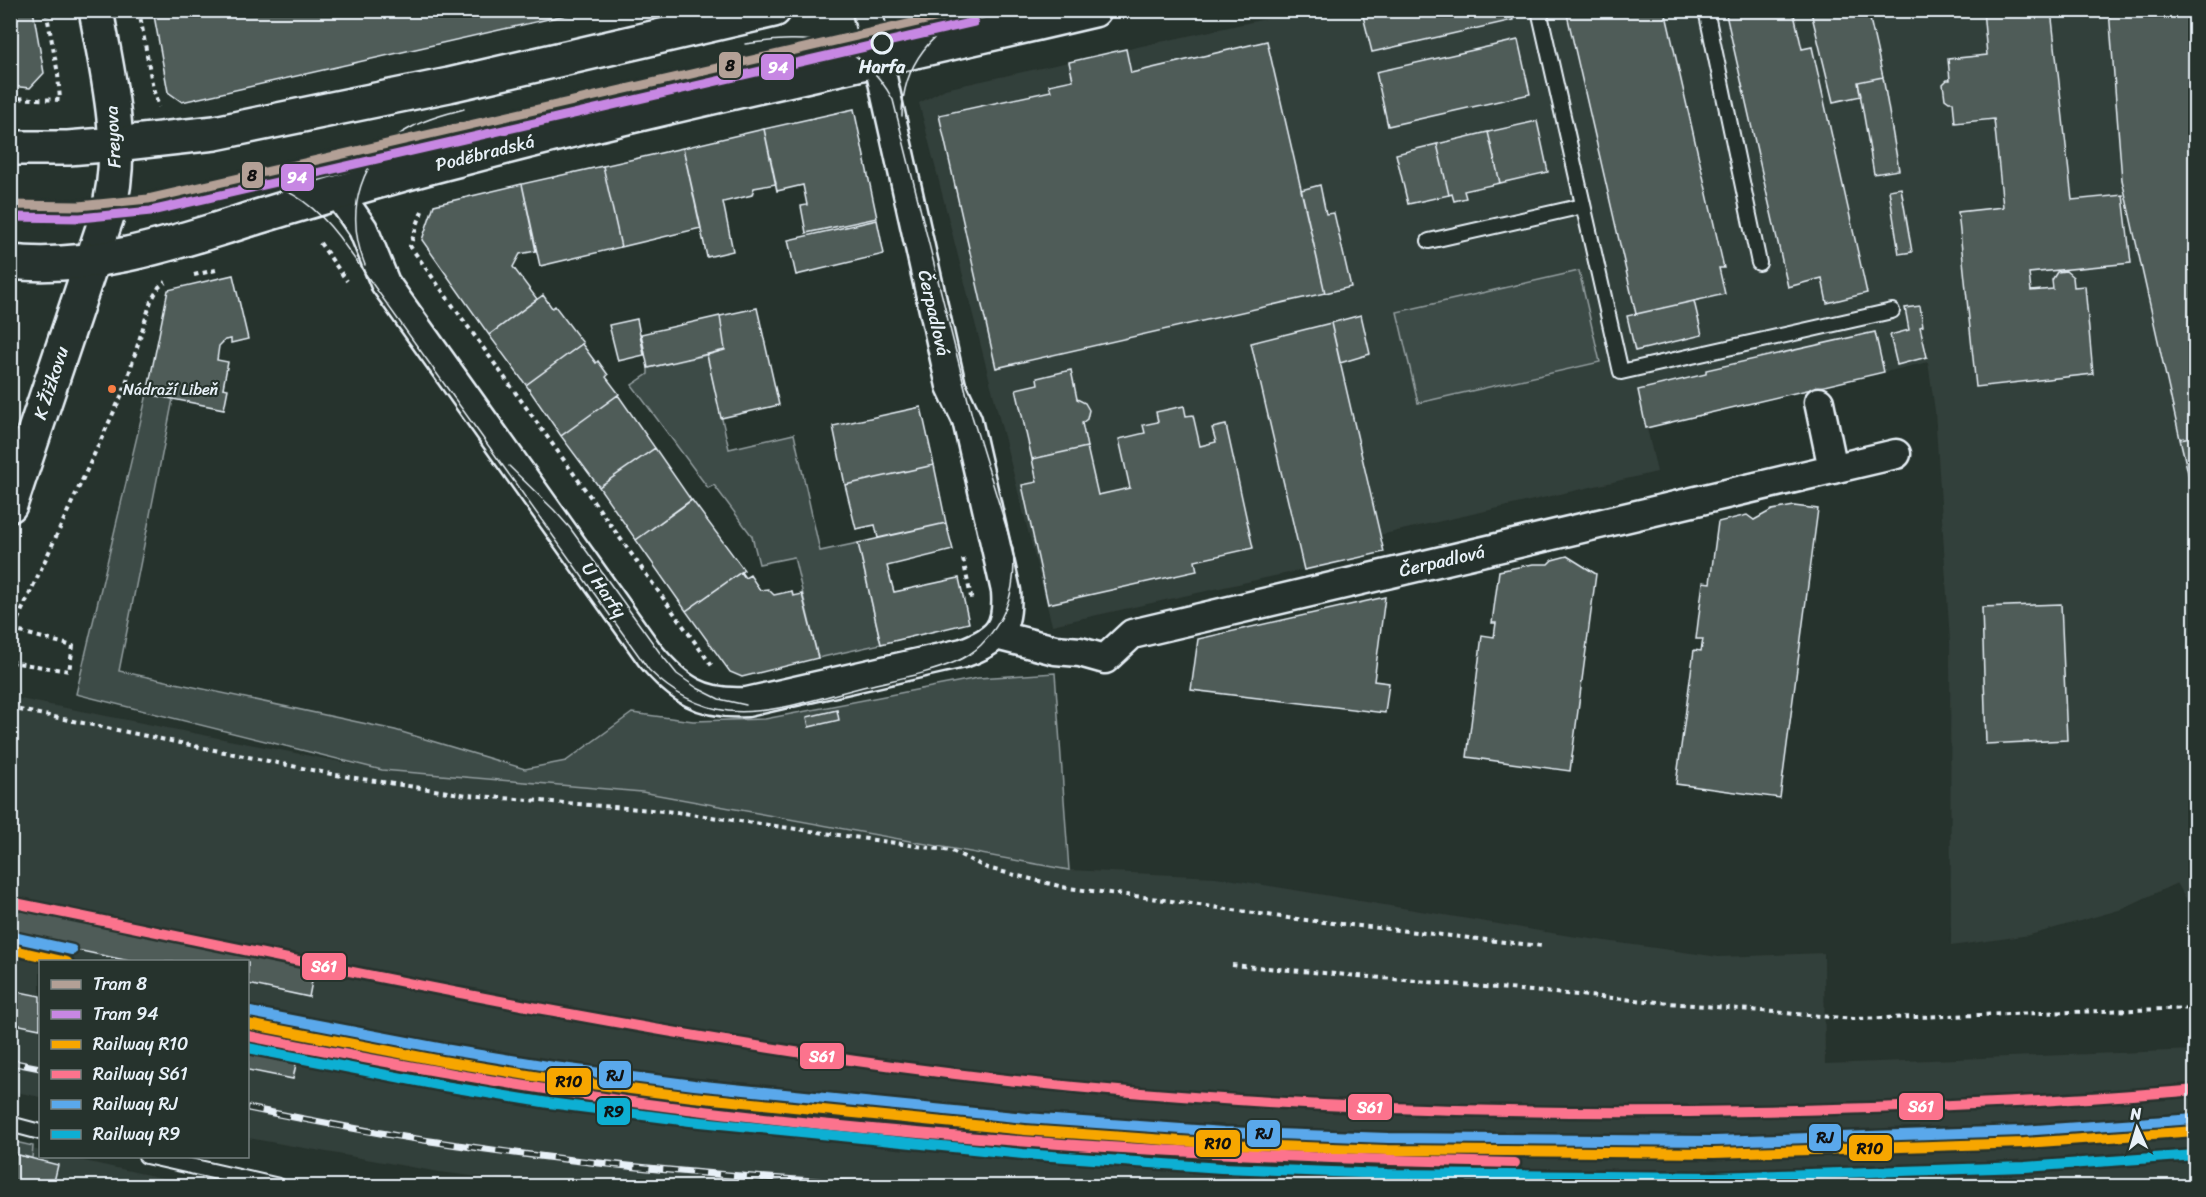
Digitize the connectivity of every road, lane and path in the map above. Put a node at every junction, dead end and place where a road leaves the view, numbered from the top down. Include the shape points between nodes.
1 (46, 10) edge
2 (96, 10) edge
3 (139, 10) edge
4 (774, 10) edge
5 (867, 10) edge
6 (1094, 10) edge
7 (1539, 10) edge
8 (1706, 10) edge
9 (878, 59) junction
10 (153, 89) dead end
11 (10, 98) edge
12 (116, 144) junction
13 (10, 148) edge
14 (338, 192) junction
15 (1583, 206) junction
16 (422, 211) dead end
17 (1429, 241) dead end
18 (91, 260) junction
19 (10, 262) edge
20 (1759, 263) dead end
21 (220, 269) dead end
22 (191, 276) dead end
23 (171, 280) dead end
24 (1892, 311) dead end
25 (1819, 402) dead end
26 (1896, 454) dead end
27 (1833, 469) junction
28 (10, 505) edge
29 (962, 555) dead end
30 (975, 613) dead end
31 (1002, 624) junction
32 (14, 630) junction
33 (10, 636) edge
34 (10, 662) edge
35 (718, 674) dead end
36 (10, 708) edge
37 (1542, 946) dead end
38 (1232, 966) dead end
39 (2194, 1008) edge
40 (10, 1124) edge
41 (39, 1132) edge
42 (155, 1158) edge
43 (279, 1186) edge

1 - 11 path via 60,100
2 - 12 main road, Freyova
3 - 10 path
4 - 12 main road via 449,85 215,133
5 - 9 street, Čerpadlová
6 - 9 main road, Poděbradská
7 - 15 lane
8 - 20 lane
9 - 14 main road, Poděbradská via 592,126
9 - 31 street, Čerpadlová via 951,386 970,431 1006,591
12 - 13 main road
12 - 18 main road, Freyova via 113,192
14 - 18 main road, Poděbradská via 162,246
14 - 31 street, U Harfy via 363,229 385,283 650,656 681,687 706,699 747,702 963,652 980,646
15 - 17 lane
15 - 24 lane via 1621,372
16 - 35 path via 410,246
18 - 19 main road, Poděbradská
18 - 28 main road, K Žižkovu
21 - 22 path
23 - 32 path via 159,287 151,301 124,390
25 - 27 street
26 - 27 street, Čerpadlová
27 - 31 street, Čerpadlová via 1132,634 1105,659 1055,650
29 - 30 path
32 - 33 path
32 - 34 path via 73,646 69,671
36 - 37 path via 336,775 467,795 722,818 952,851 987,868 1067,888
38 - 39 path via 1854,1019
40 - 41 lane
42 - 43 lane

